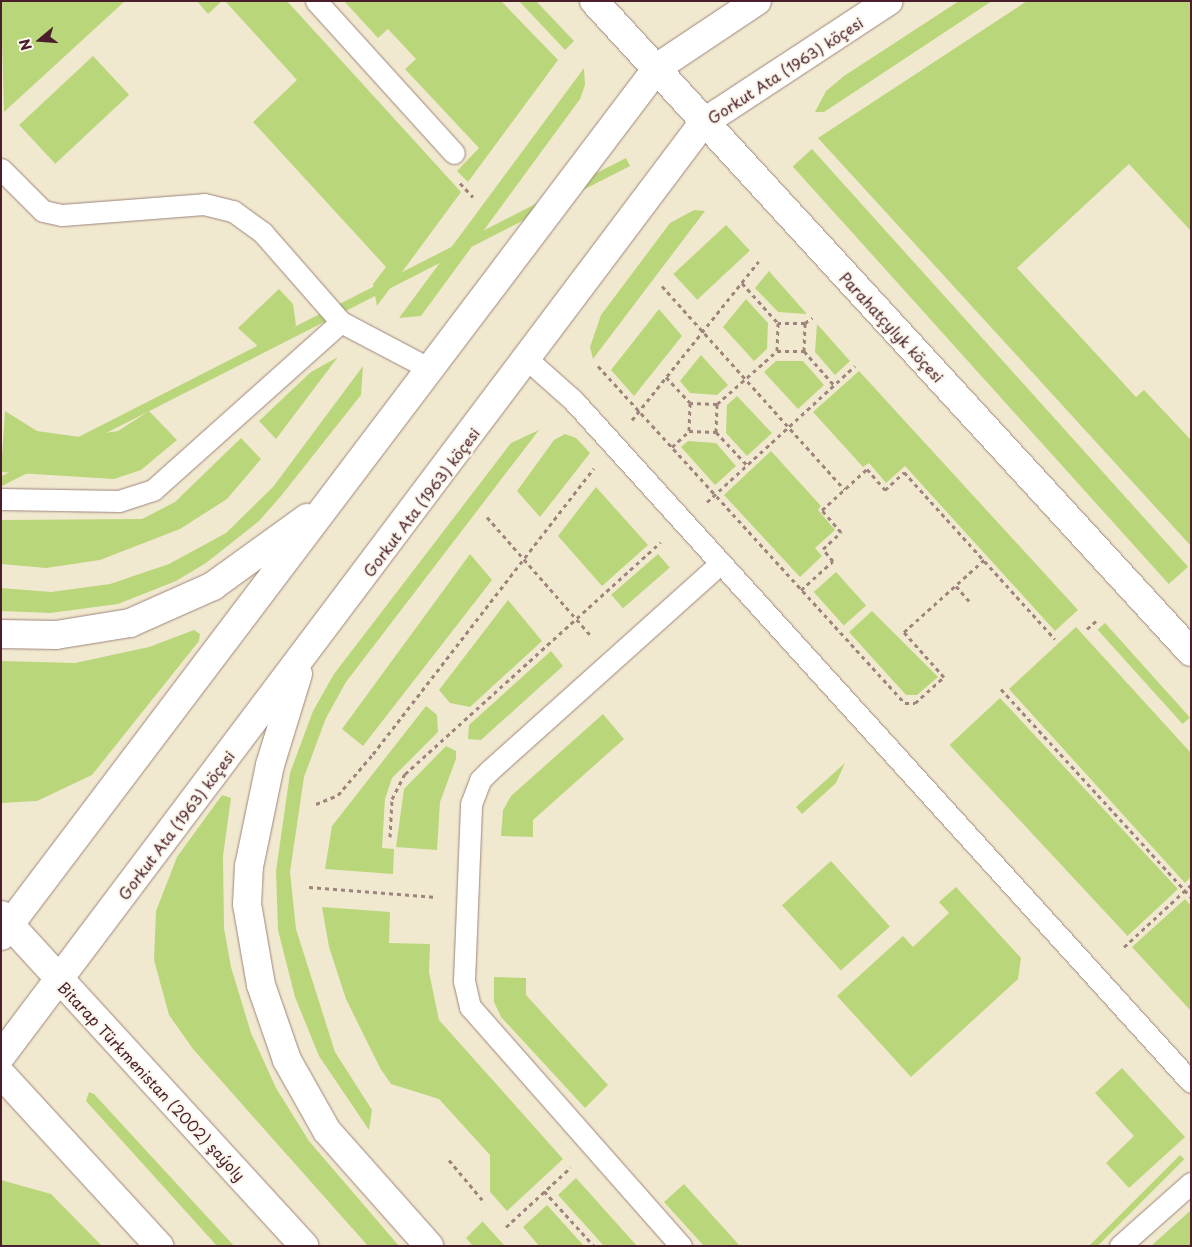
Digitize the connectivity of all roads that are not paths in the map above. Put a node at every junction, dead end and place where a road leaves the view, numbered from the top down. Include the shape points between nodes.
1 (316, 1) edge
2 (594, 1) edge
3 (757, 1) edge
4 (889, 1) edge
5 (658, 67) junction
6 (703, 123) junction
7 (454, 153) dead end
8 (1, 170) edge
9 (341, 322) junction
10 (528, 360) junction
11 (430, 369) junction
12 (337, 494) junction
13 (1, 498) edge
14 (721, 563) junction
15 (1, 634) edge
16 (1191, 652) edge
17 (304, 656) junction
18 (4, 925) edge
19 (59, 980) junction
20 (1, 1056) edge
21 (1, 1074) edge
22 (1191, 1082) edge
23 (1191, 1183) edge
24 (159, 1246) edge
25 (304, 1246) edge
26 (429, 1246) edge
27 (681, 1246) edge
28 (1120, 1246) edge

1 - 7 lane
2 - 5 street, Parahatçylyk köçesi
3 - 5 street
4 - 6 street, Gorkut Ata (1963) köçesi
5 - 6 street, Parahatçylyk köçesi
5 - 11 street
6 - 10 street, Gorkut Ata (1963) köçesi
6 - 16 street, Parahatçylyk köçesi
8 - 9 lane via 43,211 62,215 204,204 233,211 263,233
9 - 11 lane
9 - 13 lane via 153,490 119,501
10 - 14 lane via 573,400
10 - 17 street, Gorkut Ata (1963) köçesi
11 - 12 street
12 - 15 street via 248,564 176,604 95,631
12 - 18 street
14 - 22 lane
14 - 27 lane via 480,780 471,804 464,981 470,1007
17 - 19 street, Gorkut Ata (1963) köçesi
17 - 26 street via 270,765 248,866 248,904 261,986 287,1060 327,1131
18 - 19 street, Bitarap Türkmenistan (2002) şaýoly
19 - 20 street, Gorkut Ata (1963) köçesi
19 - 25 street, Bitarap Türkmenistan (2002) şaýoly
21 - 24 street
23 - 28 lane

